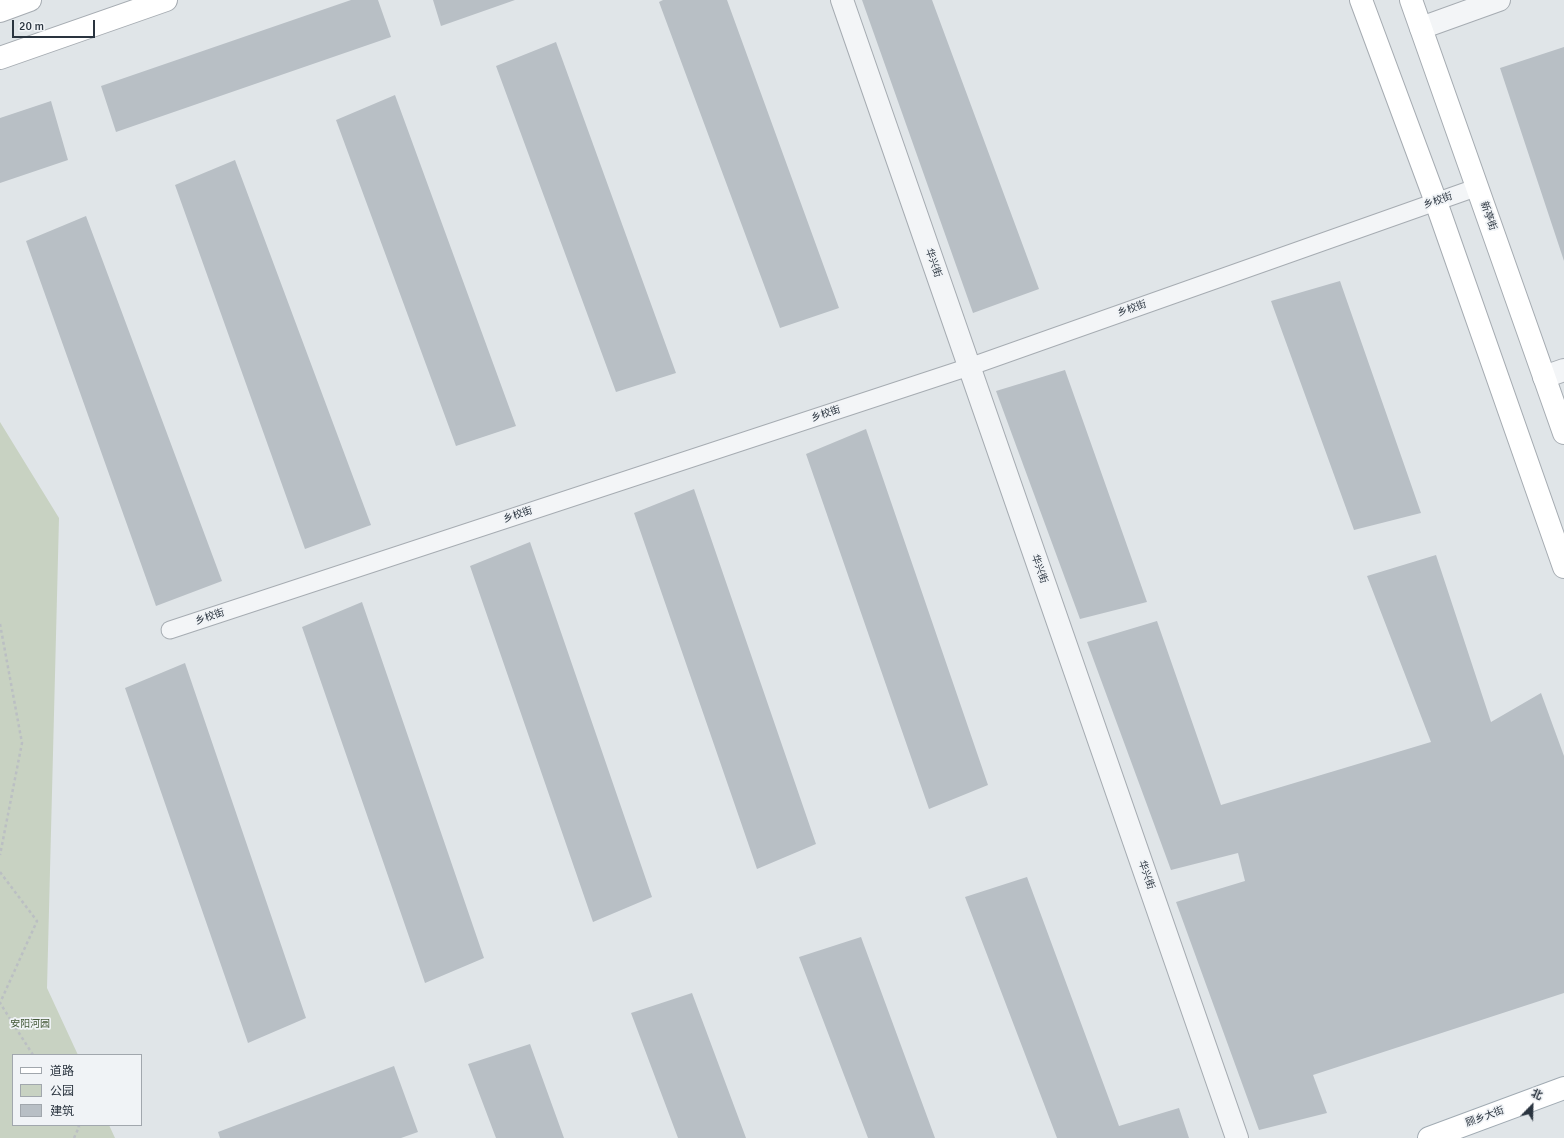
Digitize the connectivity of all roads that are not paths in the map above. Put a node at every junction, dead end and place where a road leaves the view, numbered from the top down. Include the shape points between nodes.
1 (30, 0) edge
2 (166, 0) edge
3 (842, 0) edge
4 (1361, 0) edge
5 (1411, 0) edge
6 (1499, 0) edge
7 (0, 11) edge
8 (1421, 28) junction
9 (0, 58) edge
10 (1478, 187) junction
11 (1436, 202) junction
12 (969, 366) junction
13 (1554, 374) edge
14 (1564, 433) edge
15 (1564, 567) edge
16 (170, 630) dead end
17 (1564, 1088) edge
18 (1237, 1138) edge
19 (1429, 1138) edge

1 - 7 main road
2 - 9 main road
3 - 12 street, 华兴街
4 - 11 main road
5 - 8 main road, 新亭街
6 - 8 street
8 - 10 main road, 新亭街
10 - 11 lane, 乡校街
10 - 13 main road, 新亭街
11 - 12 lane, 乡校街
11 - 15 main road
12 - 16 lane, 乡校街
12 - 18 street, 华兴街
13 - 14 main road, 新亭街
17 - 19 main road, 顾乡大街

